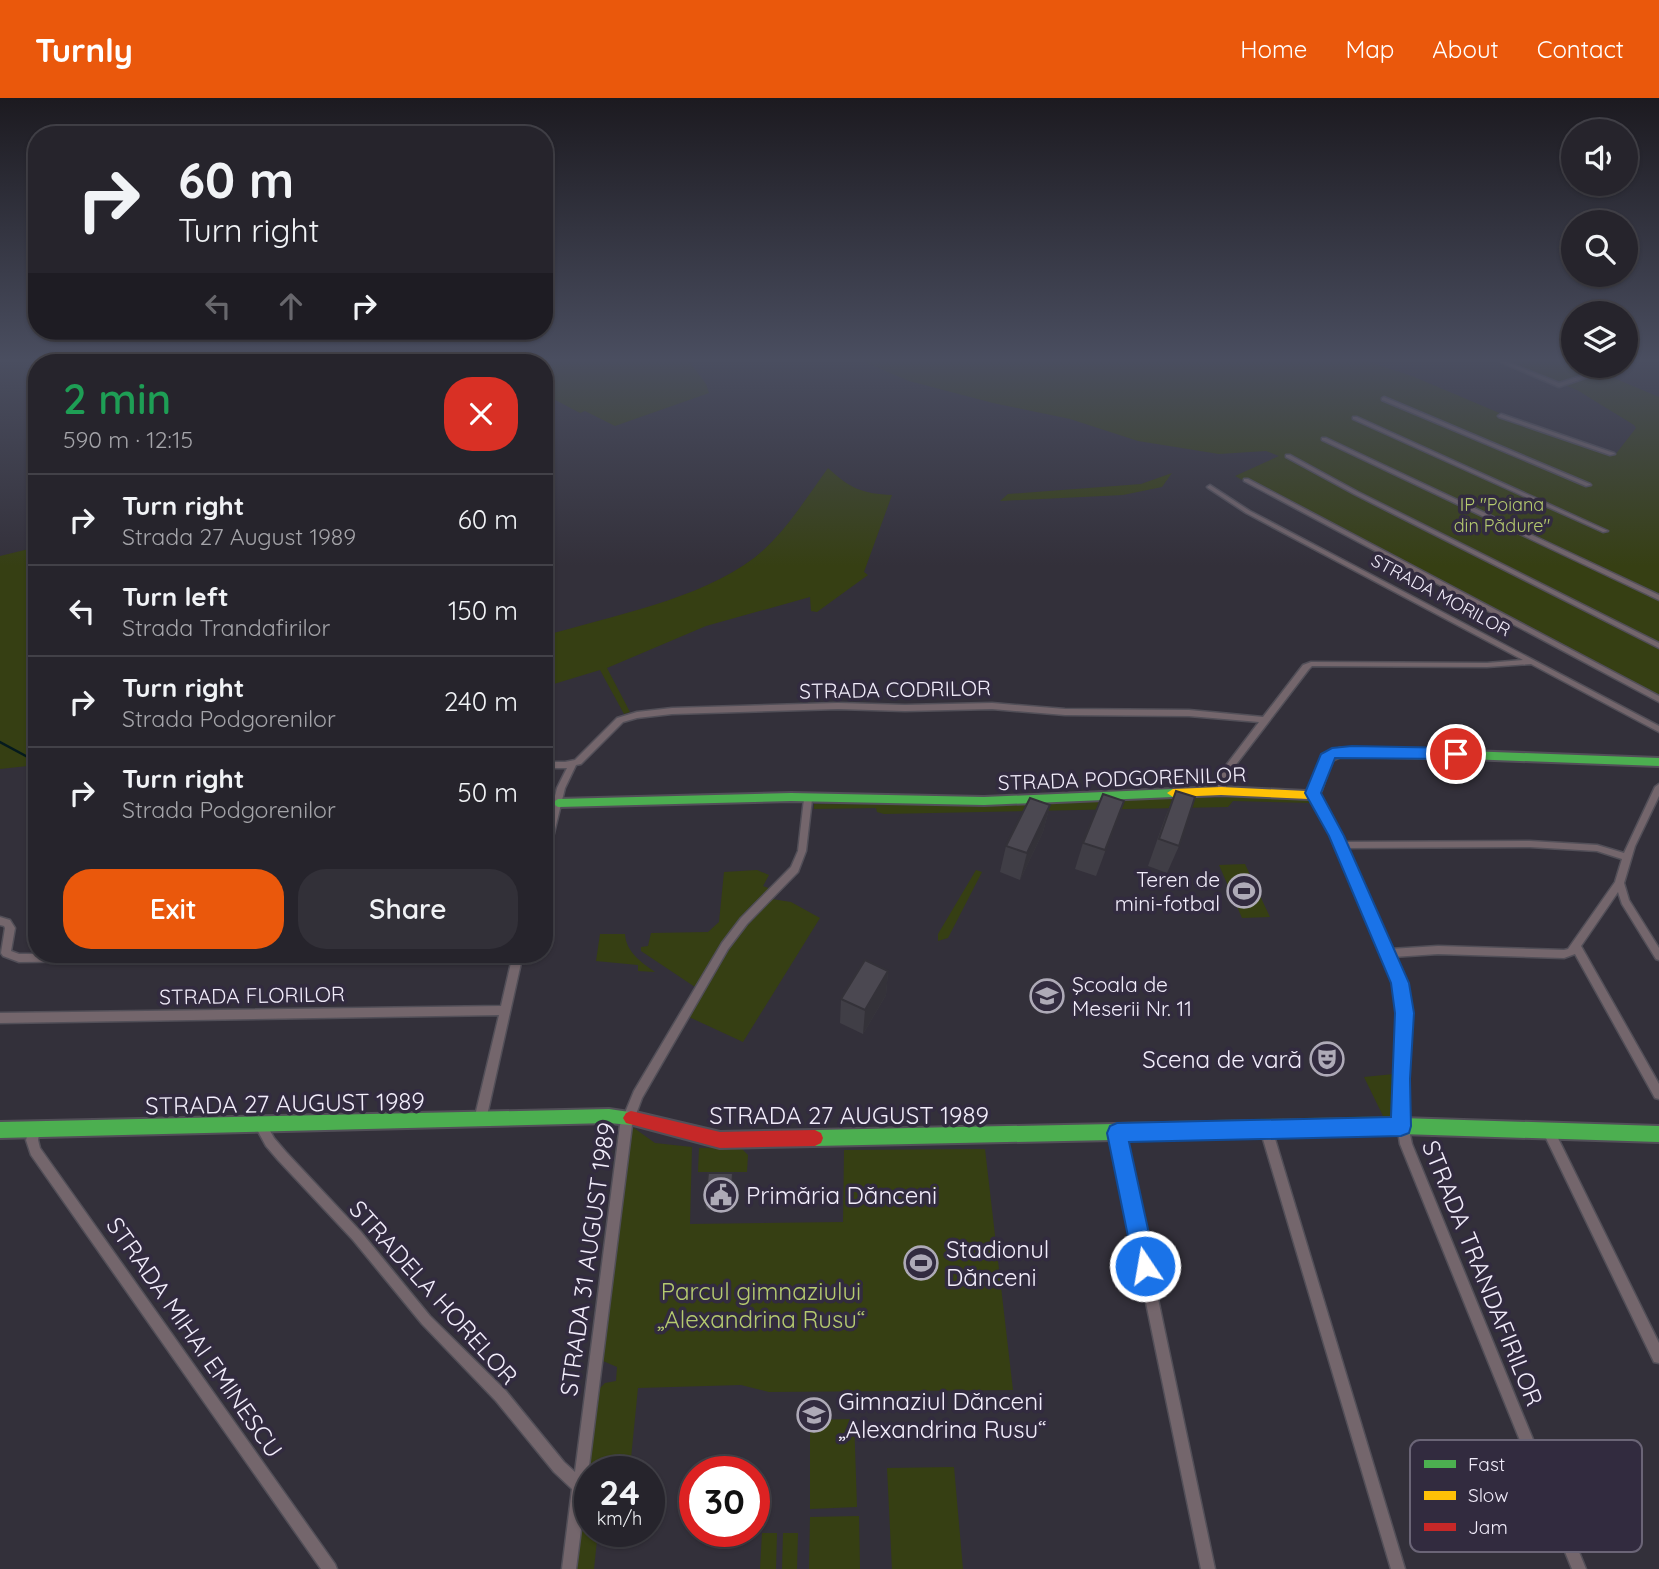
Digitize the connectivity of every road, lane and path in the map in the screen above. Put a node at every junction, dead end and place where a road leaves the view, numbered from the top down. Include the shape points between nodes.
1 (1379, 429) edge
2 (1454, 429) edge
3 (1538, 429) edge
4 (1324, 439) dead end
5 (1612, 454) dead end
6 (1288, 456) dead end
7 (1245, 480) dead end
8 (1588, 485) dead end
9 (1210, 487) dead end
10 (1605, 531) dead end
11 (1659, 598) edge
12 (1659, 646) edge
13 (1532, 662) junction
14 (1659, 699) edge
15 (1264, 720) junction
16 (1659, 729) edge
17 (1659, 762) edge
18 (553, 765) edge
19 (572, 765) junction
20 (1659, 787) edge
21 (1221, 791) junction
22 (1313, 793) junction
23 (808, 799) junction
24 (558, 803) junction
25 (553, 821) edge
26 (1340, 845) junction
27 (1627, 857) junction
28 (1619, 883) junction
29 (0, 921) edge
30 (1576, 947) junction
31 (1389, 953) junction
32 (1659, 956) edge
33 (28, 958) edge
34 (516, 963) edge
35 (504, 1010) junction
36 (0, 1018) edge
37 (1659, 1094) edge
38 (629, 1116) junction
39 (480, 1119) junction
40 (260, 1124) junction
41 (1401, 1126) junction
42 (1266, 1129) junction
43 (0, 1130) edge
44 (34, 1130) junction
45 (1548, 1130) junction
46 (1117, 1133) junction
47 (1659, 1134) edge
48 (1659, 1357) edge
49 (1526, 1440) edge
50 (583, 1456) edge
51 (574, 1481) edge
52 (574, 1528) edge
53 (1572, 1552) edge
54 (330, 1569) edge
55 (569, 1569) edge
56 (1208, 1569) edge
57 (1398, 1569) edge
58 (1579, 1569) edge

1 - 10 street
2 - 8 street
3 - 5 street
4 - 11 street
6 - 12 street
7 - 14 street
9 - 13 street, STRADA MORILOR via 1248,512
13 - 15 street via 1311,664
13 - 16 street, STRADA MORILOR
15 - 19 street, STRADA CODRILOR via 984,705 671,710 620,720
15 - 21 street via 1224,774
17 - 22 street via 1341,751 1326,758
18 - 19 street
19 - 24 street
20 - 27 street
21 - 22 street, STRADA PODGORENILOR
21 - 23 street, STRADA PODGORENILOR via 984,801
22 - 26 street, STRADA TRANDAFIRILOR
23 - 24 street, STRADA PODGORENILOR
23 - 38 street, STRADA 31 AUGUST 1989 via 802,851 795,869 725,946
24 - 25 street
26 - 27 street via 1530,844 1598,848
26 - 31 street, STRADA TRANDAFIRILOR
27 - 28 street
28 - 30 street
28 - 32 street
29 - 33 street via 10,928 6,953
30 - 31 street via 1564,954
30 - 37 street
31 - 41 street, STRADA TRANDAFIRILOR via 1405,1013
34 - 35 street
35 - 36 street, STRADA FLORILOR
35 - 39 street
38 - 39 street, STRADA 27 AUGUST 1989
38 - 46 street, STRADA 27 AUGUST 1989 via 720,1140
38 - 50 street, STRADA 31 AUGUST 1989 via 622,1141
39 - 40 street, STRADA 27 AUGUST 1989
40 - 44 street, STRADA 27 AUGUST 1989
40 - 51 street, STRADELA HORELOR via 270,1142 426,1320
41 - 42 street, STRADA 27 AUGUST 1989
41 - 45 street, STRADA 27 AUGUST 1989
41 - 49 street, STRADA TRANDAFIRILOR
42 - 46 street, STRADA 27 AUGUST 1989
42 - 57 street
43 - 44 street, STRADA 27 AUGUST 1989
44 - 54 street, STRADA MIHAI EMINESCU via 35,1151
45 - 47 street, STRADA 27 AUGUST 1989
45 - 48 street
46 - 56 street
52 - 55 street, STRADA 31 AUGUST 1989
53 - 58 street, STRADA TRANDAFIRILOR

